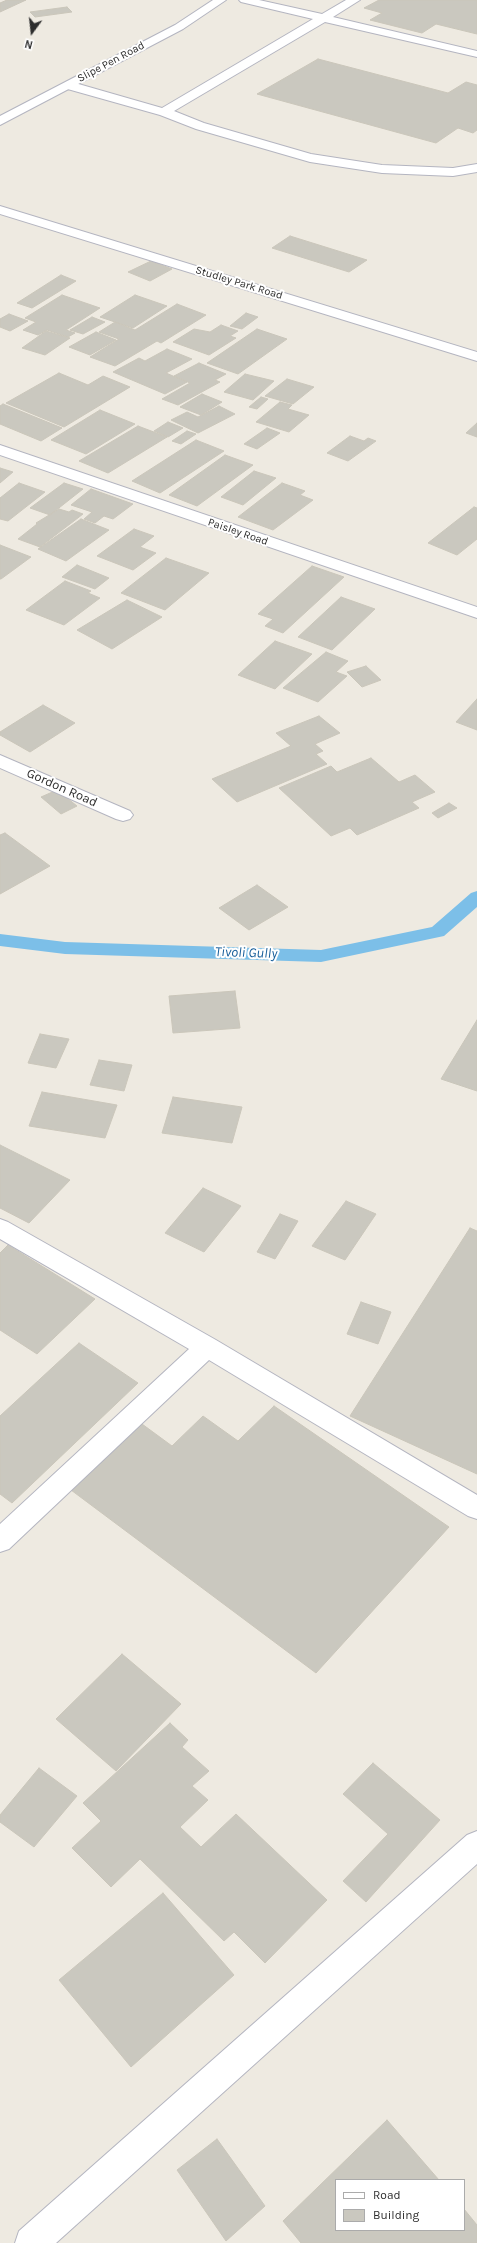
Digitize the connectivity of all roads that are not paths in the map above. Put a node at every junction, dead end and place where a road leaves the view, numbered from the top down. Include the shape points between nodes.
1 (220, 0) edge
2 (245, 0) edge
3 (354, 0) edge
4 (325, 18) junction
5 (477, 54) edge
6 (68, 85) junction
7 (164, 112) junction
8 (0, 121) edge
9 (477, 168) edge
10 (0, 210) edge
11 (477, 357) edge
12 (0, 450) edge
13 (477, 613) edge
14 (0, 761) edge
15 (123, 815) dead end
16 (0, 1228) edge
17 (207, 1347) junction
18 (477, 1508) edge
19 (0, 1541) edge
20 (477, 1845) edge
21 (31, 2243) edge

1 - 6 street, Slipe Pen Road via 179,27
2 - 4 street
3 - 4 street
4 - 5 street
4 - 7 street
6 - 7 street
6 - 8 street, Slipe Pen Road
7 - 9 street via 200,126 310,158 382,169 453,172
10 - 11 street, Studley Park Road
12 - 13 street, Paisley Road
14 - 15 street, Gordon Road
16 - 17 street
17 - 18 street
17 - 19 street
20 - 21 street

